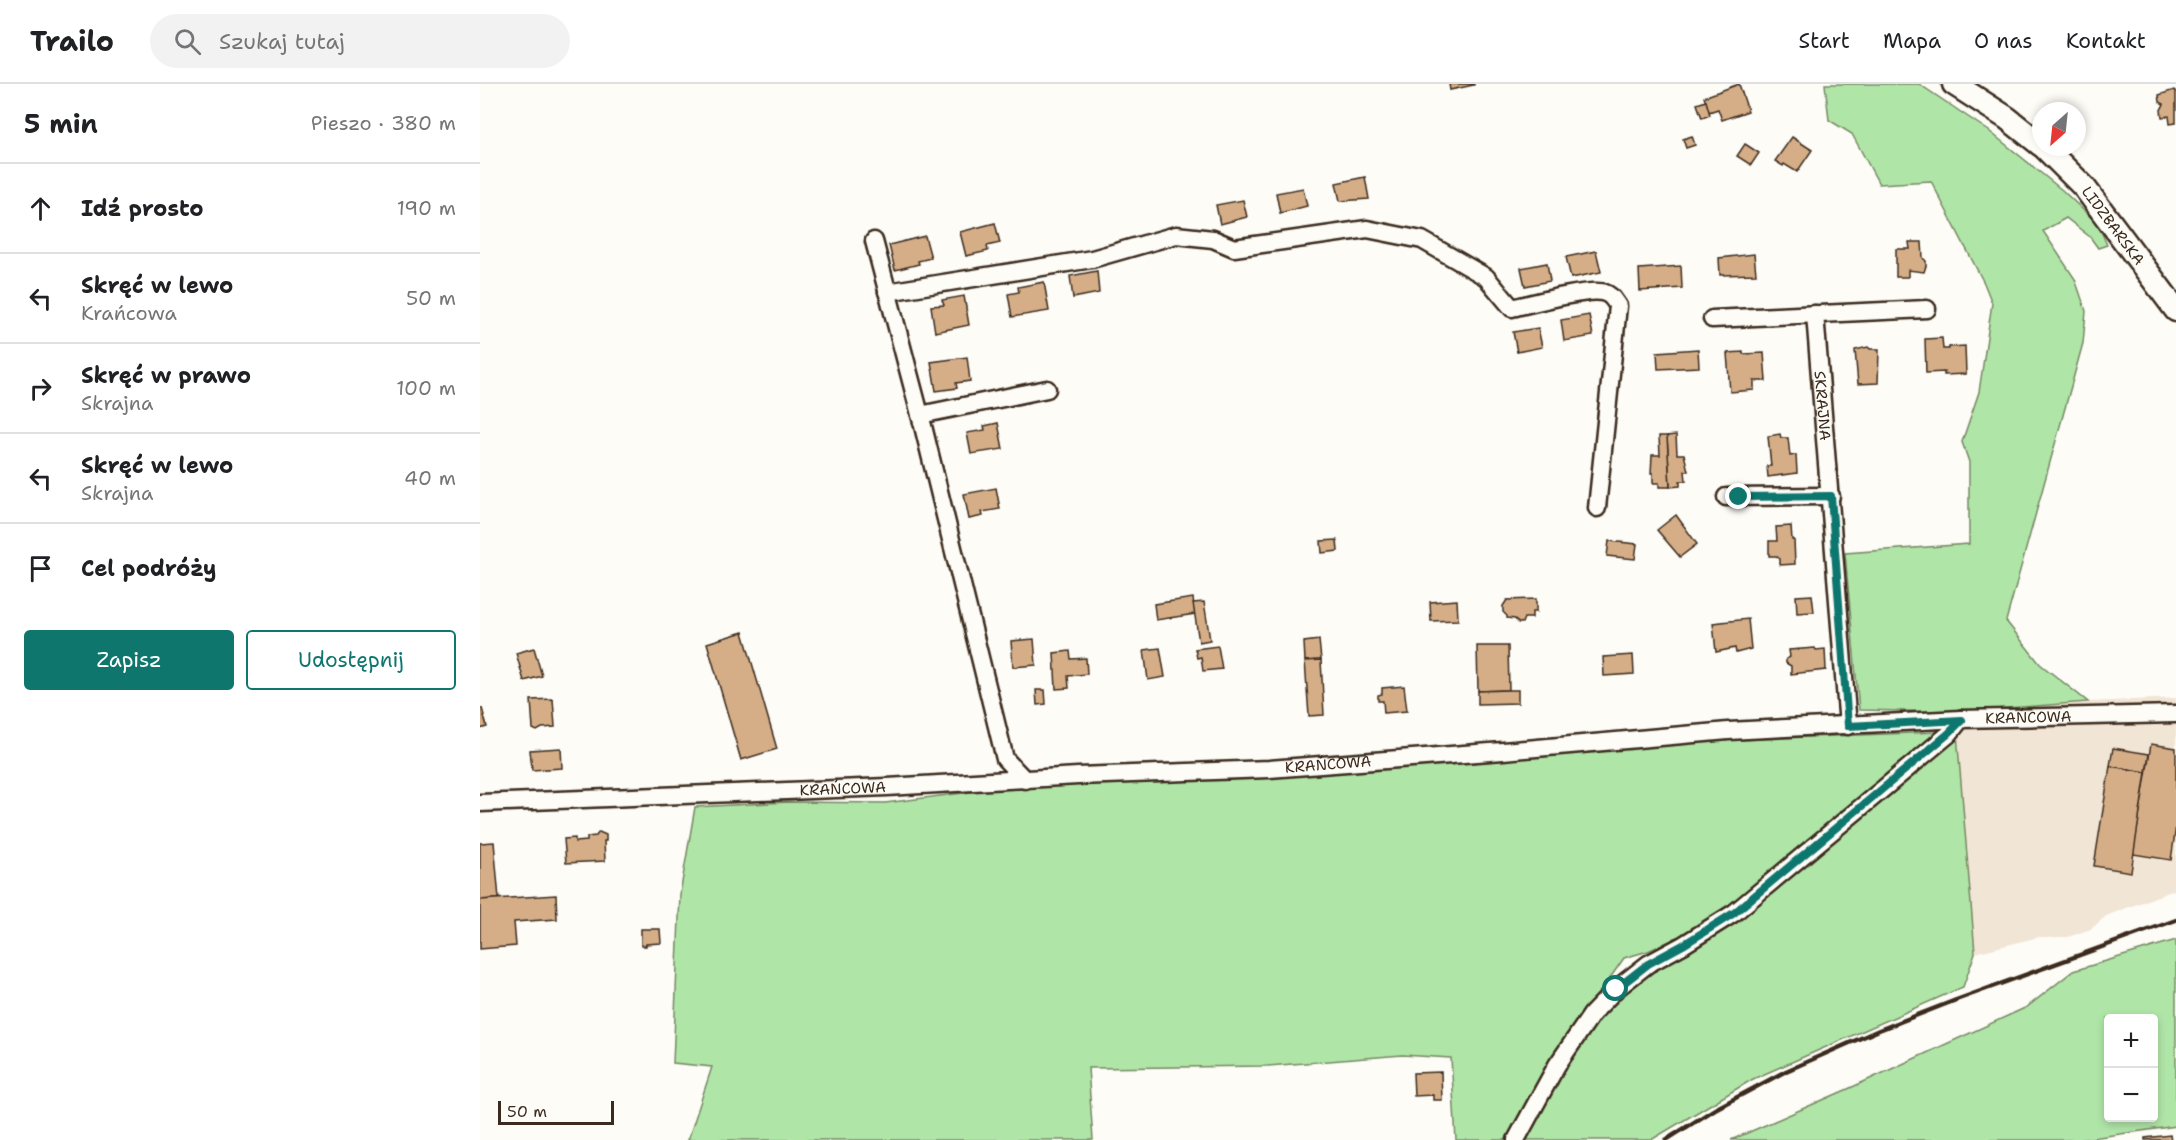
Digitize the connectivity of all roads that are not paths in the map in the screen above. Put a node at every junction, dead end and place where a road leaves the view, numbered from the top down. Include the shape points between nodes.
1 (1954, 84) edge
2 (2032, 138) edge
3 (2052, 156) edge
4 (874, 241) dead end
5 (887, 292) junction
6 (1927, 309) dead end
7 (2176, 310) edge
8 (1815, 314) junction
9 (1712, 319) dead end
10 (1047, 389) dead end
11 (920, 415) junction
12 (1831, 496) junction
13 (1726, 497) dead end
14 (1597, 508) dead end
15 (2176, 714) edge
16 (1962, 720) junction
17 (1848, 726) junction
18 (1025, 780) junction
19 (480, 802) edge
20 (1516, 1140) edge

1 - 2 main road, LIDZBARSKA
3 - 7 main road, LIDZBARSKA via 2084,187
4 - 5 street
5 - 11 street
5 - 14 street via 1092,259 1176,235 1213,239 1234,248 1367,229 1422,240 1486,277 1512,308 1603,291 1618,306
6 - 8 street
8 - 9 street
8 - 12 street, SKRAJNA
10 - 11 street
11 - 18 street via 1005,759
12 - 13 street
12 - 17 street, SKRAJNA
15 - 16 street, KRAŃCOWA
16 - 17 street, KRAŃCOWA
16 - 20 street via 1734,913 1648,964 1616,989 1592,1014 1557,1065
17 - 18 street, KRAŃCOWA via 1728,731 1269,769
18 - 19 street, KRAŃCOWA

